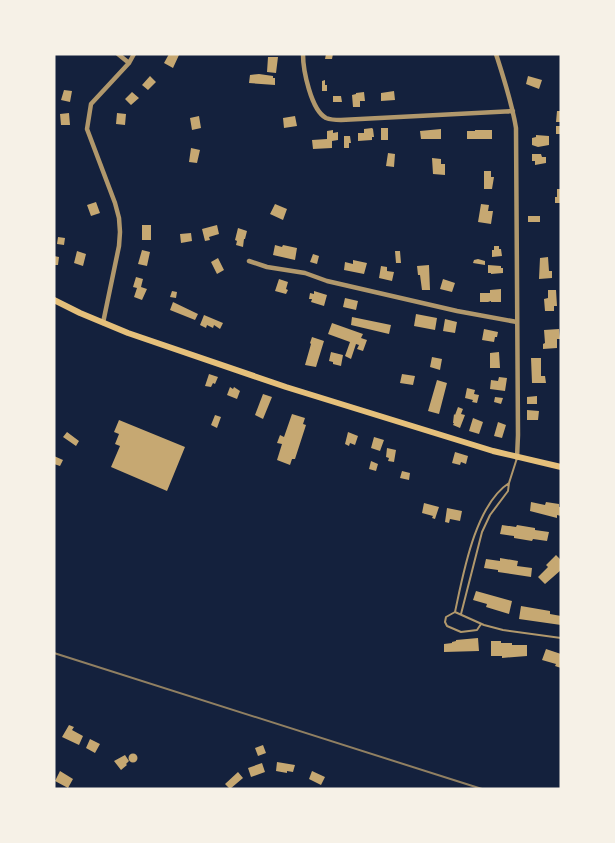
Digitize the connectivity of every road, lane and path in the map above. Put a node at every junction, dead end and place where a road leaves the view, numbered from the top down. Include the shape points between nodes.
1 (118, 54) edge
2 (134, 54) edge
3 (303, 54) edge
4 (496, 54) edge
5 (129, 63) junction
6 (513, 111) junction
7 (249, 261) dead end
8 (54, 300) edge
9 (517, 322) junction
10 (103, 323) junction
11 (517, 458) junction
12 (561, 467) edge
13 (509, 483) junction
14 (473, 539) junction
15 (479, 544) junction
16 (455, 612) junction
17 (461, 614) junction
18 (481, 624) junction
19 (561, 638) edge

1 - 5 street
2 - 5 street
3 - 6 street via 309,89 319,110 334,120
4 - 6 street
5 - 10 street via 91,104 87,129 119,218 119,246
6 - 9 street
7 - 9 street via 353,288
8 - 10 main road
9 - 11 street
10 - 11 main road via 286,387
11 - 12 main road
11 - 13 lane
13 - 14 lane via 485,510
13 - 15 lane
14 - 15 lane
14 - 16 lane
15 - 17 lane
16 - 17 lane
16 - 18 lane via 446,617 451,628 472,632
17 - 18 lane
18 - 19 lane

